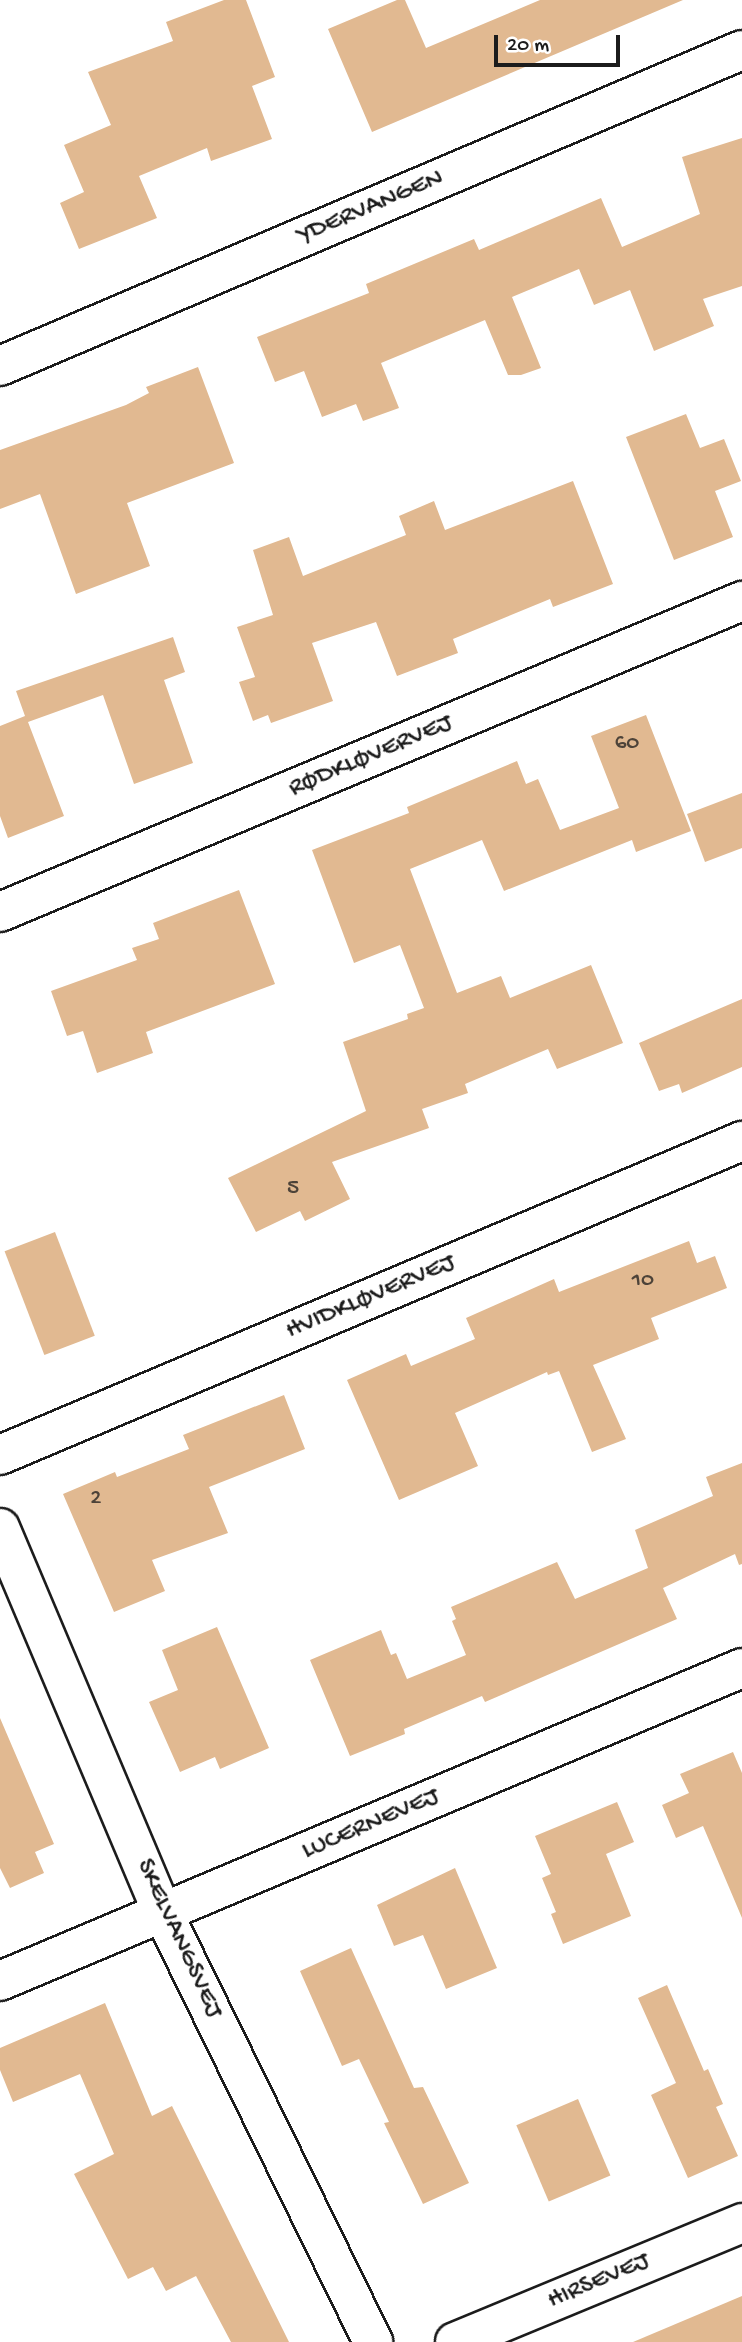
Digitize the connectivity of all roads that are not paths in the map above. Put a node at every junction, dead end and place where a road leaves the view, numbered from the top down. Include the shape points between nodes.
1 (742, 50) edge
2 (0, 366) edge
3 (742, 601) edge
4 (0, 912) edge
5 (742, 1140) edge
6 (0, 1455) edge
7 (0, 1528) edge
8 (742, 1668) edge
9 (163, 1913) junction
10 (0, 1981) edge
11 (742, 2222) edge
12 (373, 2342) edge
13 (455, 2342) edge

1 - 2 street, YDERVANGEN
3 - 4 street, RØDKLØVERVEJ
5 - 6 street, HVIDKLØVERVEJ
7 - 9 street, SKELVANGSVEJ
8 - 9 street, LUCERNEVEJ
9 - 10 street, LUCERNEVEJ
9 - 12 street, SKELVANGSVEJ
11 - 13 street, HIRSEVEJ

